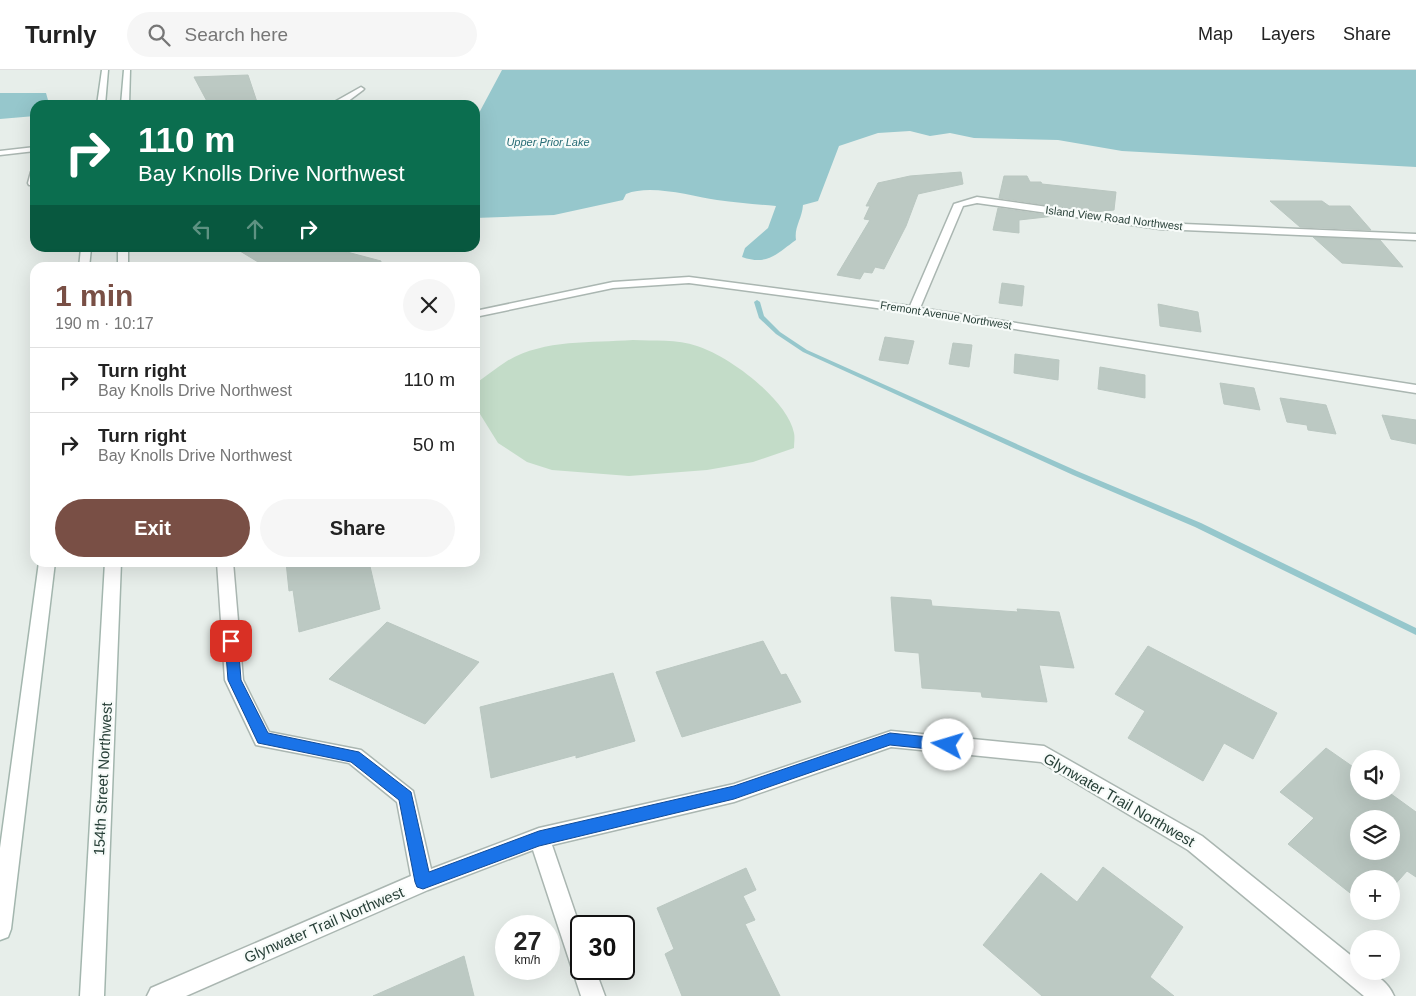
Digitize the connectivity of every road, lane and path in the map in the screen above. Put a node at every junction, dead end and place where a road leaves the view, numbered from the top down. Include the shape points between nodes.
1 (105, 70) edge
2 (127, 70) edge
3 (361, 89) dead end
4 (102, 100) edge
5 (125, 100) edge
6 (344, 100) edge
7 (30, 150) edge
8 (0, 153) edge
9 (1416, 237) edge
10 (914, 310) junction
11 (480, 313) edge
12 (1416, 389) edge
13 (46, 567) edge
14 (113, 567) edge
15 (225, 567) edge
16 (539, 838) junction
17 (423, 882) junction
18 (0, 929) edge
19 (570, 930) edge
20 (588, 980) edge
21 (92, 996) edge
22 (159, 996) edge
23 (593, 996) edge
24 (1382, 996) edge

1 - 4 street
2 - 5 street
3 - 6 street
7 - 8 street
9 - 10 street, Island View Road Northwest via 1160,226 977,200 958,204
10 - 11 street, Fremont Avenue Northwest via 689,280 613,285
10 - 12 street, Fremont Avenue Northwest
13 - 18 street
14 - 21 street, 154th Street Northwest
15 - 17 street via 234,680 263,739 354,756 406,797
16 - 17 street, Glynwater Trail Northwest
16 - 19 street
16 - 24 street, Glynwater Trail Northwest via 734,793 890,739 1044,754 1195,843
17 - 22 street, Glynwater Trail Northwest
20 - 23 street

